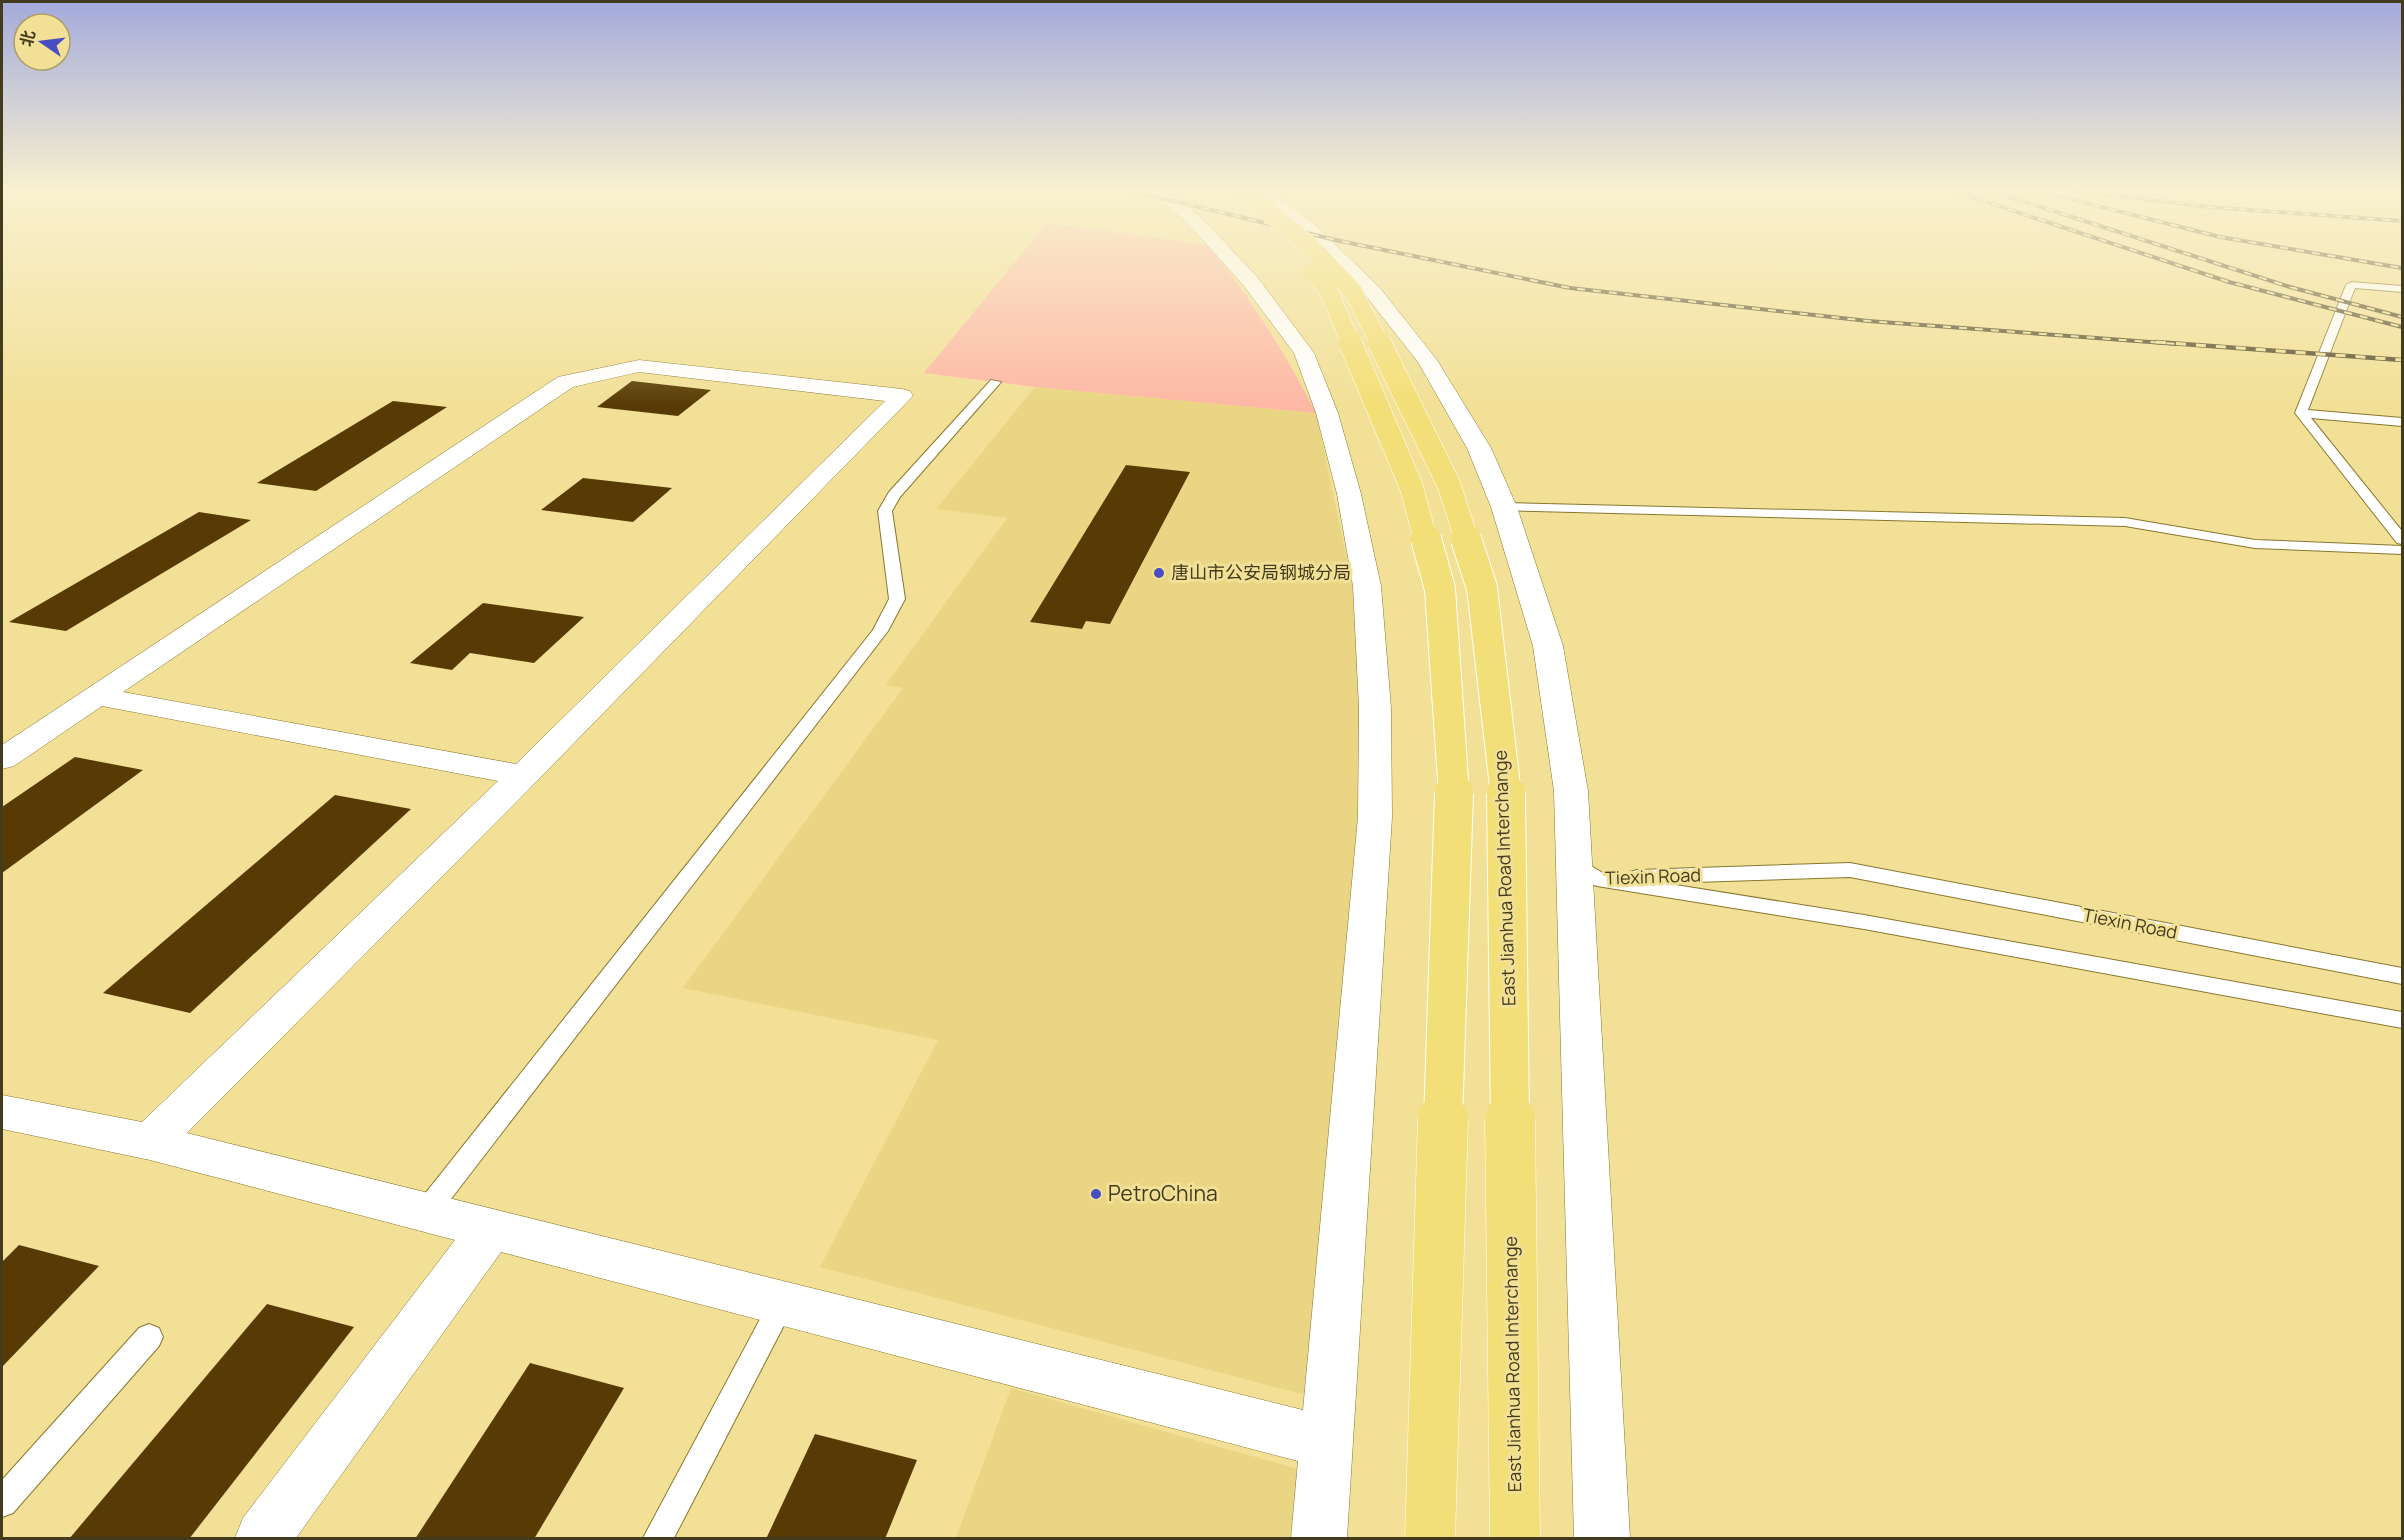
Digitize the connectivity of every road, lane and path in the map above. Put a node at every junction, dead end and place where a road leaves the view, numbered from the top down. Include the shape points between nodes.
1 (1232, 261) edge
2 (1301, 261) edge
3 (1325, 261) edge
4 (1342, 261) edge
5 (2403, 289) edge
6 (995, 382) dead end
7 (2301, 413) junction
8 (2403, 422) edge
9 (1504, 507) junction
10 (2403, 540) edge
11 (2403, 550) edge
12 (97, 696) junction
13 (2, 759) edge
14 (523, 776) junction
15 (1585, 870) junction
16 (2403, 976) edge
17 (2403, 1020) edge
18 (2, 1112) edge
19 (150, 1142) junction
20 (425, 1213) junction
21 (491, 1229) junction
22 (782, 1304) junction
23 (149, 1337) dead end
24 (1326, 1442) junction
25 (2, 1502) edge
26 (263, 1539) edge
27 (658, 1539) edge
28 (1319, 1539) edge
29 (1430, 1539) edge
30 (1515, 1539) edge
31 (1602, 1539) edge

1 - 24 street via 1304,353 1327,413 1347,484 1367,586 1375,708 1375,817
2 - 29 main road, bridge via 1328,289 1411,486 1440,589 1454,783
3 - 30 main road, East Jianhua Road Interchange, bridge via 1353,291 1403,387 1449,485 1482,588 1506,781
4 - 9 street via 1427,360 1479,448
5 - 7 lane via 2351,285
6 - 20 lane via 894,495 885,511 897,599 880,631
7 - 8 lane
7 - 10 lane
9 - 11 lane via 2125,522 2267,545
9 - 15 street via 1548,646
12 - 13 street
12 - 14 street
12 - 14 street via 566,382 639,366 902,396
14 - 19 street
15 - 16 lane, Tiexin Road via 1850,870
15 - 17 lane, Tiexin Road
15 - 31 street
18 - 19 street
19 - 20 street
20 - 21 street
21 - 22 street
21 - 26 street
22 - 24 street
22 - 27 lane
23 - 25 lane
24 - 28 street

